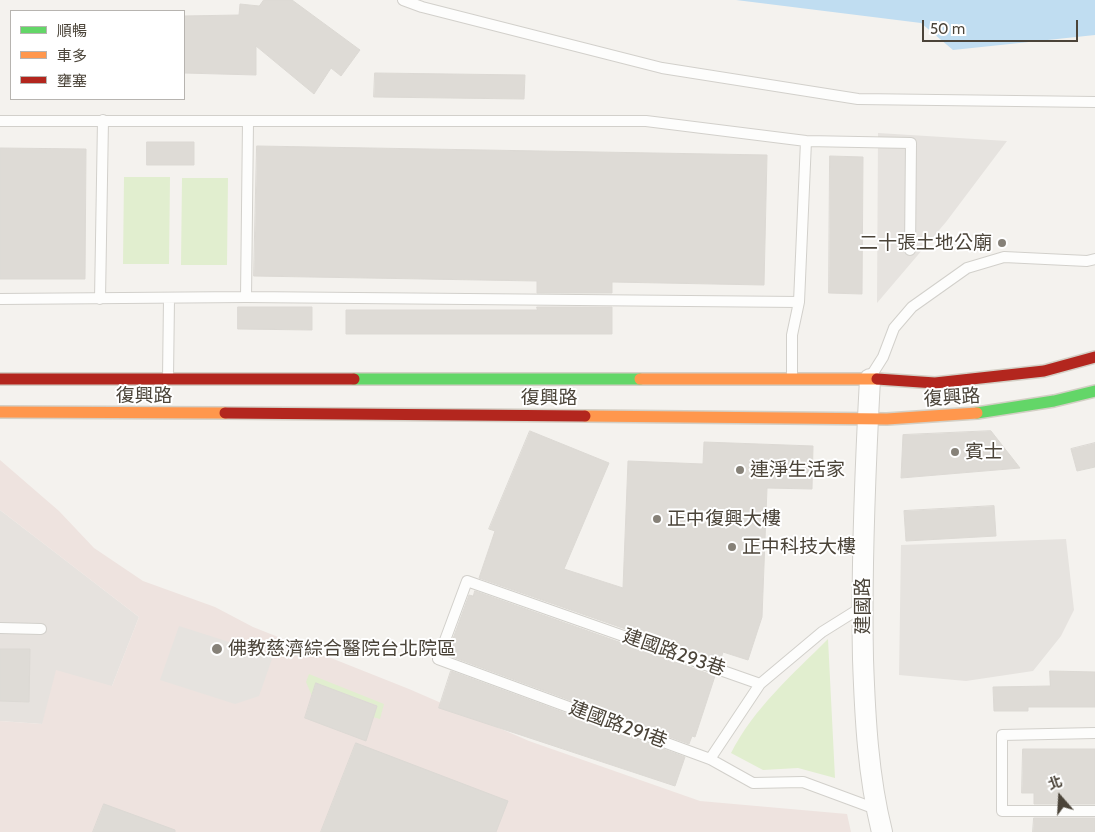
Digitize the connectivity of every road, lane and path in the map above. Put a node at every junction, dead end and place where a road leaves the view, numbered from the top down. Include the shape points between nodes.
1 (403, 0) edge
2 (1095, 102) edge
3 (103, 120) junction
4 (0, 121) edge
5 (248, 122) junction
6 (806, 141) junction
7 (910, 250) dead end
8 (1095, 258) edge
9 (246, 298) junction
10 (0, 299) edge
11 (100, 299) junction
12 (169, 299) junction
13 (799, 302) junction
14 (1095, 357) edge
15 (0, 379) edge
16 (168, 379) junction
17 (792, 379) junction
18 (870, 379) junction
19 (1095, 391) edge
20 (0, 412) edge
21 (868, 420) junction
22 (467, 581) joint
23 (862, 607) junction
24 (0, 628) edge
25 (41, 629) dead end
26 (760, 684) junction
27 (1095, 732) edge
28 (710, 758) junction
29 (876, 809) junction
30 (1095, 811) edge
31 (882, 832) edge

1 - 2 lane via 662,68 858,99
3 - 4 lane
3 - 5 lane
3 - 11 lane
5 - 6 lane via 646,121
5 - 9 lane
6 - 7 lane via 911,143
6 - 13 lane
8 - 18 lane via 1078,261 1004,257 967,268 912,307 894,328
9 - 12 lane
9 - 13 lane
10 - 11 lane
11 - 12 lane
12 - 16 lane
13 - 17 lane via 792,335
14 - 18 main road, 復興路 via 1044,371 935,383
15 - 16 main road, 復興路
16 - 17 main road, 復興路
17 - 18 main road, 復興路
18 - 21 street, 建國路
19 - 21 main road, 復興路 via 980,415
20 - 21 main road, 復興路 via 750,416
21 - 23 street, 建國路
22 - 26 lane, 建國路293巷
22 - 28 lane, 建國路291巷 via 438,659
23 - 26 lane via 822,632
23 - 29 street, 建國路 via 865,712
24 - 25 lane
26 - 28 lane
27 - 30 lane via 1002,735 1002,811
28 - 29 lane, 建國路291巷 via 753,783 803,782
29 - 31 street, 建國路

